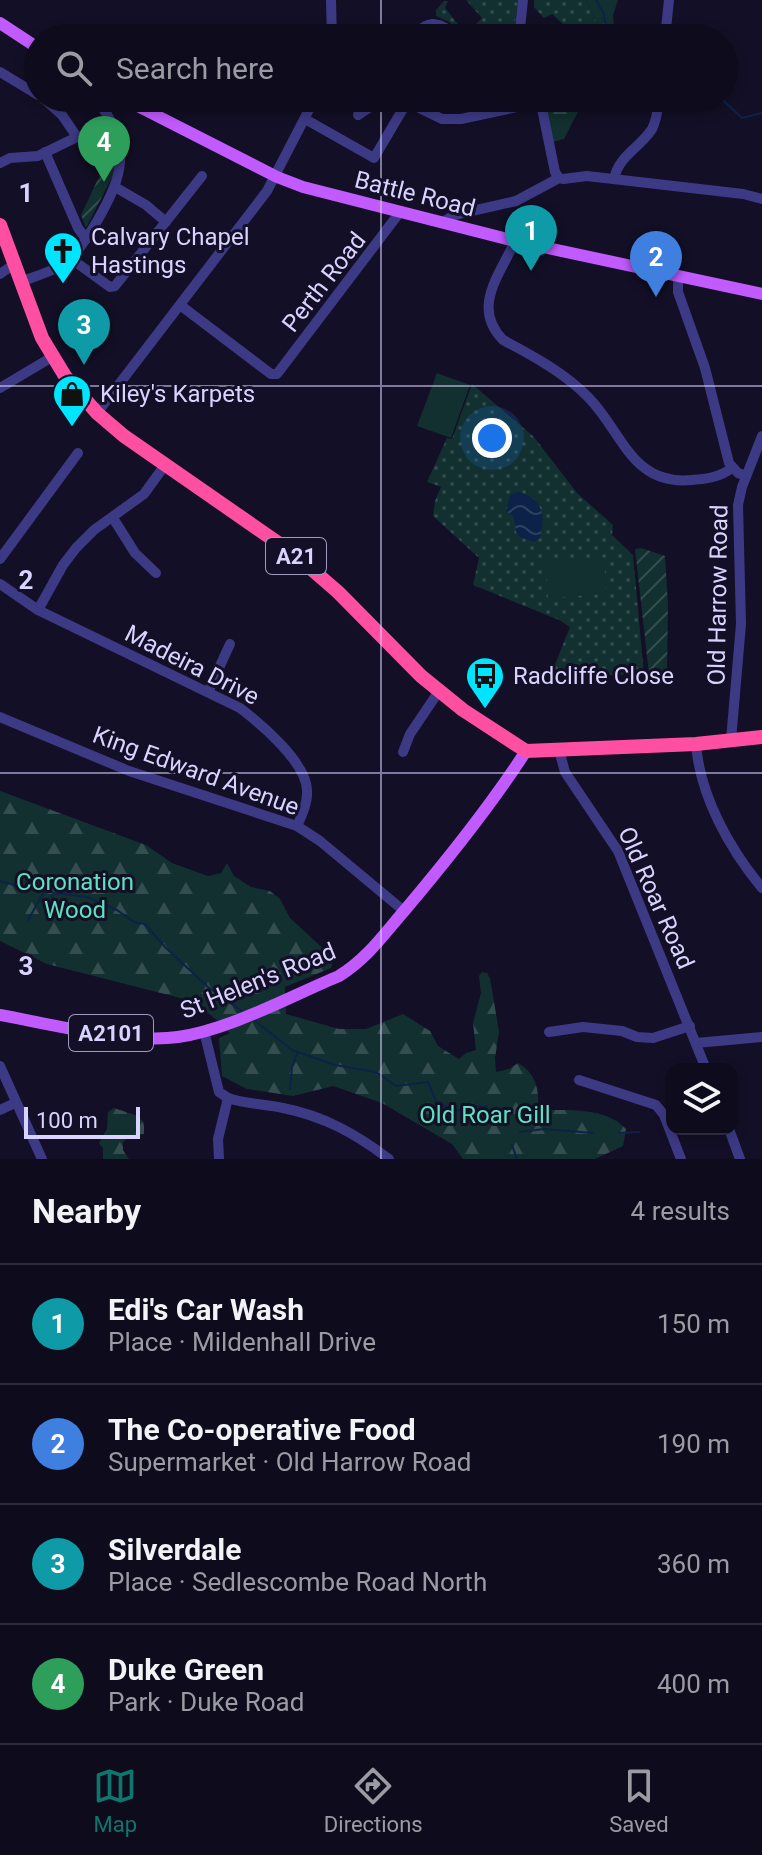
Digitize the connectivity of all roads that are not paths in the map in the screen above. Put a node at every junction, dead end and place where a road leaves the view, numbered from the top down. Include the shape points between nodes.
1 (331, 0) edge
2 (523, 0) edge
3 (669, 0) edge
4 (0, 23) edge
5 (332, 24) edge
6 (520, 24) edge
7 (666, 24) edge
8 (24, 39) edge
9 (0, 72) edge
10 (24, 86) edge
11 (59, 112) edge
12 (106, 112) edge
13 (149, 112) edge
14 (308, 112) edge
15 (362, 112) edge
16 (401, 112) edge
17 (428, 112) edge
18 (490, 112) edge
19 (542, 112) edge
20 (657, 112) edge
21 (358, 115) dead end
22 (305, 119) junction
23 (116, 132) junction
24 (77, 137) junction
25 (45, 152) junction
26 (0, 163) edge
27 (202, 176) dead end
28 (277, 177) junction
29 (559, 178) junction
30 (614, 179) junction
31 (115, 187) junction
32 (762, 199) edge
33 (400, 212) junction
34 (166, 222) junction
35 (442, 223) junction
36 (0, 225) edge
37 (86, 239) junction
38 (515, 241) junction
39 (70, 258) junction
40 (13, 265) junction
41 (0, 274) edge
42 (678, 276) junction
43 (20, 282) junction
44 (762, 294) edge
45 (180, 305) junction
46 (52, 357) junction
47 (0, 388) edge
48 (97, 413) junction
49 (762, 436) edge
50 (87, 465) dead end
51 (165, 465) junction
52 (732, 468) junction
53 (746, 476) junction
54 (113, 518) junction
55 (0, 559) edge
56 (156, 573) dead end
57 (0, 584) edge
58 (38, 610) junction
59 (230, 644) dead end
60 (439, 691) junction
61 (208, 692) junction
62 (0, 717) edge
63 (762, 737) edge
64 (731, 740) junction
65 (696, 744) junction
66 (559, 750) junction
67 (526, 751) junction
68 (403, 752) dead end
69 (297, 826) junction
70 (762, 888) edge
71 (404, 911) junction
72 (0, 1015) edge
73 (690, 1026) junction
74 (204, 1031) junction
75 (556, 1035) dead end
76 (762, 1037) edge
77 (696, 1043) junction
78 (704, 1063) edge
79 (0, 1066) edge
80 (586, 1079) dead end
81 (228, 1098) junction
82 (15, 1103) junction
83 (0, 1110) edge
84 (731, 1135) edge
85 (738, 1158) edge
86 (42, 1159) edge
87 (219, 1159) edge
88 (389, 1159) edge
89 (681, 1159) edge

1 - 5 street
2 - 6 street
3 - 7 street
4 - 8 main road
9 - 10 street
11 - 24 street
12 - 23 street
13 - 28 main road, Battle Road
14 - 22 street
15 - 21 street
16 - 22 street via 374,158
17 - 18 street via 461,119
19 - 29 street
20 - 30 street via 651,131 619,164
22 - 28 street
23 - 24 street
23 - 31 street via 122,161
24 - 25 street
25 - 26 street
25 - 37 street
27 - 34 street
28 - 33 main road, Battle Road
28 - 45 street
29 - 30 street
29 - 35 street via 516,201 454,215
30 - 32 street
31 - 34 street
31 - 37 street
33 - 35 main road, Battle Road
33 - 45 street, Perth Road via 277,374
34 - 39 street via 115,286
35 - 38 main road, Battle Road
36 - 40 highway, A21
37 - 39 street
38 - 42 main road, Battle Road
38 - 52 street via 488,301 495,332 570,380 602,413 636,463 650,473 679,482 716,477
39 - 43 street
40 - 41 street
40 - 43 highway, A21
42 - 44 main road, Battle Road
42 - 52 street via 678,292
43 - 46 highway, A21
45 - 48 street
46 - 47 street
46 - 48 highway, A21
48 - 51 highway, A21
49 - 53 street
50 - 55 street via 76,455
51 - 54 street via 144,494
51 - 60 highway, A21 via 294,554
52 - 53 street, Old Harrow Road
53 - 64 street, Old Harrow Road via 737,521 741,624
54 - 56 street via 135,553
54 - 58 street via 76,548
57 - 58 street, Madeira Drive
58 - 61 street, Madeira Drive
59 - 61 street
60 - 67 highway, A21
60 - 68 street
61 - 69 street, Madeira Drive via 261,724 303,773 305,807
62 - 69 street, King Edward Avenue via 129,771
63 - 64 highway
64 - 65 highway
65 - 66 highway
65 - 70 street via 715,814
66 - 67 highway
66 - 73 street, Old Roar Road via 565,772 618,851
67 - 71 main road, St Helen's Road / A2101
69 - 71 street, King Edward Avenue
71 - 74 main road, St Helen's Road / A2101 via 356,966
72 - 74 main road, St Helen's Road / A2101 via 142,1037
73 - 75 street via 653,1038 583,1027
73 - 77 street, Old Roar Road
74 - 81 street via 219,1092
76 - 77 street
77 - 78 street, Old Roar Road
79 - 82 street
80 - 89 street via 656,1105
81 - 87 street
81 - 88 street via 331,1122
82 - 83 street
82 - 86 street
84 - 85 street

